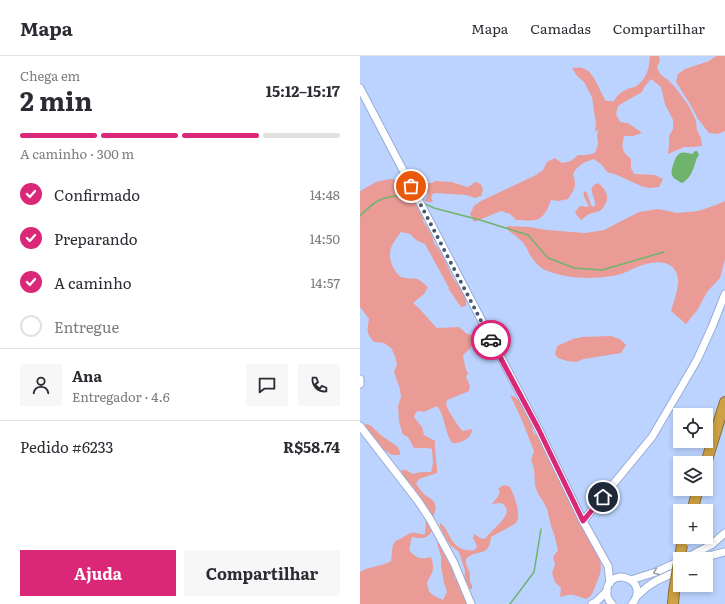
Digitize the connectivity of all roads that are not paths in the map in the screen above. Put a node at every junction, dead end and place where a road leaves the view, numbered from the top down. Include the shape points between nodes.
1 (360, 88) edge
2 (725, 294) edge
3 (360, 380) edge
4 (360, 384) edge
5 (725, 402) edge
6 (360, 426) edge
7 (708, 456) edge
8 (583, 521) junction
9 (725, 533) edge
10 (725, 541) edge
11 (682, 544) edge
12 (698, 552) edge
13 (725, 552) edge
14 (713, 555) edge
15 (673, 564) edge
16 (608, 566) junction
17 (673, 573) edge
18 (622, 577) junction
19 (631, 580) junction
20 (610, 583) junction
21 (606, 591) junction
22 (637, 596) junction
23 (594, 603) edge
24 (470, 604) edge
25 (611, 604) edge
26 (632, 604) edge
27 (674, 604) edge

1 - 8 street via 538,428
2 - 8 street via 697,360 652,437
3 - 4 street
5 - 7 highway
6 - 24 street via 426,513 454,563
8 - 16 street
9 - 10 street
9 - 12 street
11 - 27 highway, bridge
13 - 14 street
15 -> 19 street
16 - 18 street
16 - 20 street
17 - 22 street via 647,586
18 - 19 street
18 - 20 street
19 - 22 street via 636,587
20 - 21 street
21 - 23 street
21 - 25 street
22 - 26 street
23 - 25 street

